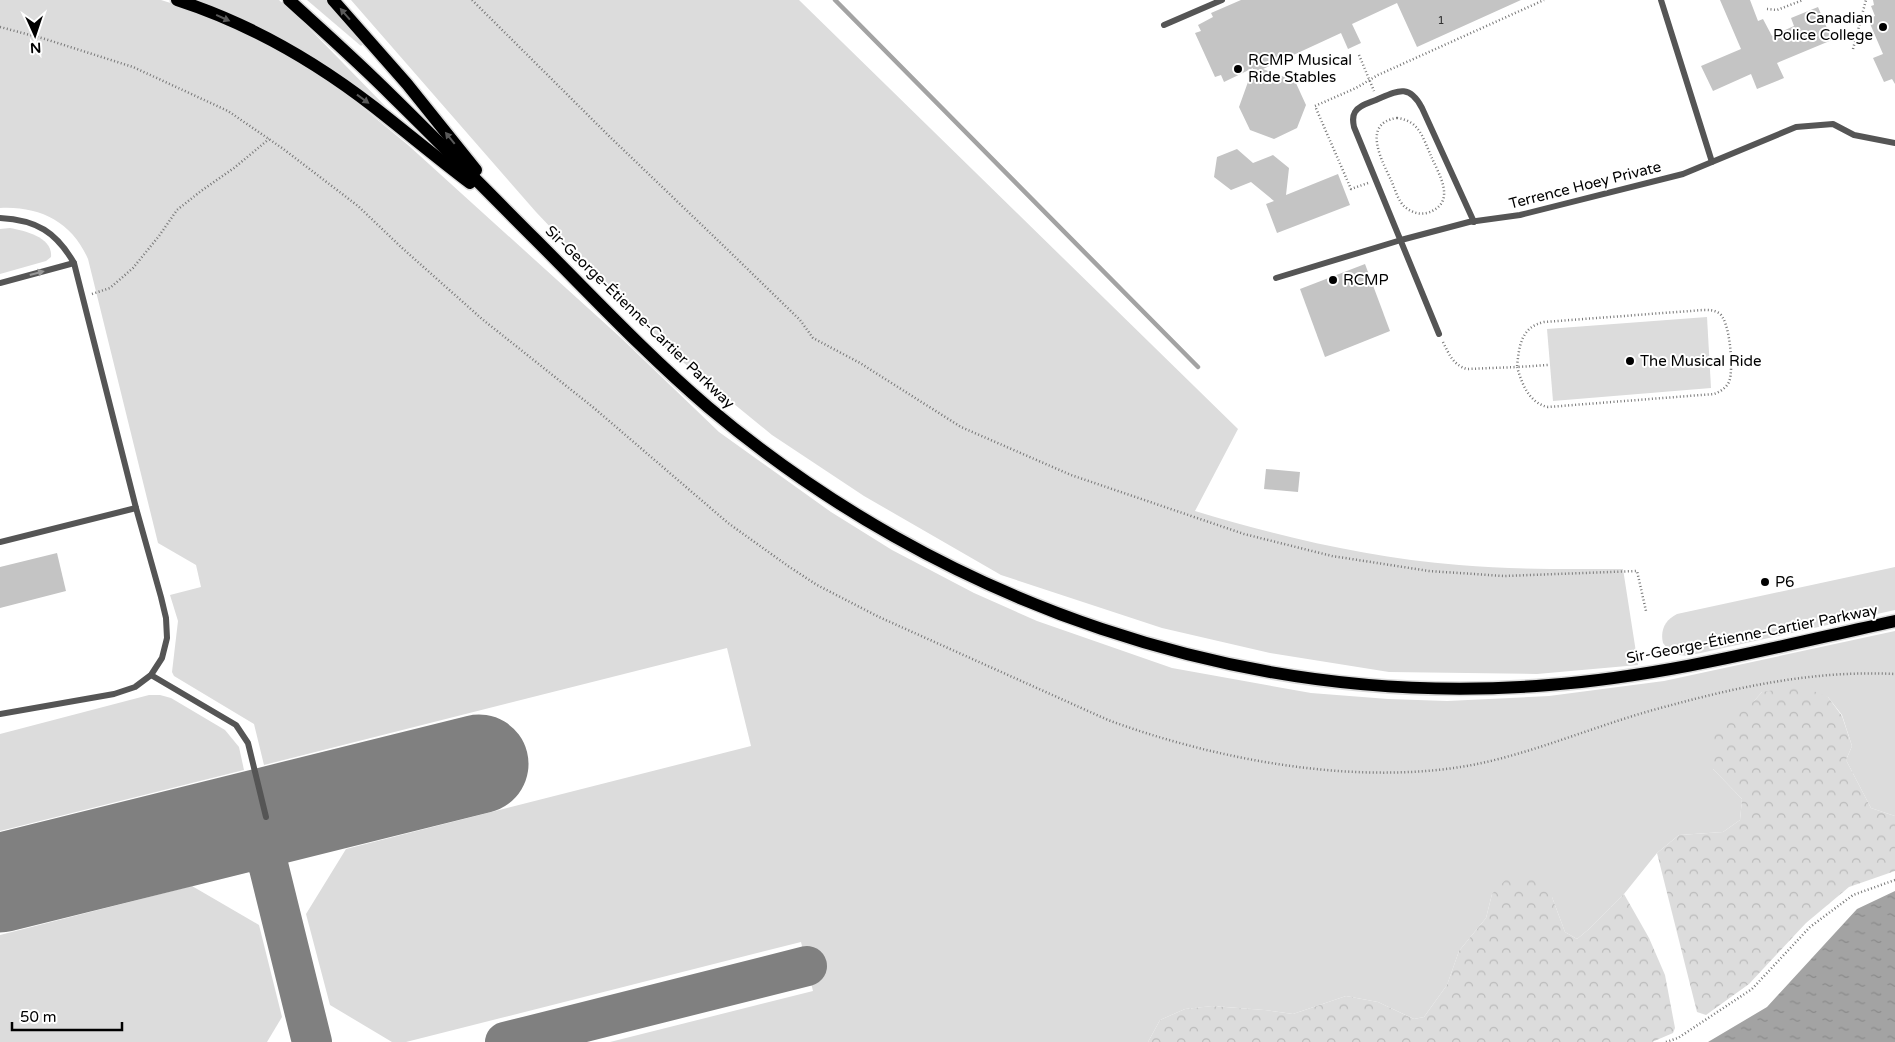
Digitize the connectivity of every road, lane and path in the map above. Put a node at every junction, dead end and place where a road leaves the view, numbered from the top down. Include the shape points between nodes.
1 (178, 0) edge
2 (289, 0) edge
3 (333, 0) edge
4 (472, 0) edge
5 (1222, 0) edge
6 (1660, 0) edge
7 (1789, 0) edge
8 (1802, 0) edge
9 (1866, 0) edge
10 (1790, 4) junction
11 (1766, 9) dead end
12 (1164, 25) dead end
13 (1853, 49) dead end
14 (1360, 55) dead end
15 (1377, 99) junction
16 (269, 139) dead end
17 (1895, 143) edge
18 (1712, 162) junction
19 (1443, 184) joint
20 (513, 217) junction
21 (0, 218) edge
22 (1474, 222) junction
23 (1401, 240) junction
24 (74, 264) junction
25 (1276, 278) dead end
26 (0, 282) edge
27 (83, 297) junction
28 (1439, 334) joint
29 (1548, 365) dead end
30 (1517, 367) junction
31 (136, 508) junction
32 (0, 542) edge
33 (1646, 611) dead end
34 (1895, 621) edge
35 (1895, 674) edge
36 (151, 676) junction
37 (1667, 706) dead end
38 (0, 714) edge
39 (266, 817) dead end
40 (1895, 880) edge
41 (1666, 1042) edge

1 -> 20 main road via 235,23 307,61 374,107
2 - 20 main road, Sir-George-Étienne-Cartier Parkway via 388,92
20 -> 3 main road via 407,84
4 - 33 path via 800,320 813,338 860,363 960,427 1071,476 1244,534 1332,556 1429,571 1504,576 1637,571
5 - 12 lane
6 - 18 lane
7 - 10 path
8 - 10 path
9 - 13 path
10 - 11 path via 1777,10
14 - 15 path
15 - 22 lane via 1400,90 1415,96
15 - 23 lane via 1356,110 1352,121
16 - 27 path via 177,210 133,268 110,288
17 - 18 lane, Terrence Hoey Private via 1854,135 1832,124 1796,127
18 - 22 lane, Terrence Hoey Private via 1683,174 1520,215
19 - 19 path via 1418,129 1397,118 1385,122 1377,135 1377,148 1405,207 1423,214 1436,208 1443,199
20 - 34 main road, Sir-George-Étienne-Cartier Parkway via 692,393 812,485 867,522 958,571 1043,609 1144,643 1208,660 1349,684 1447,689 1548,686 1661,672
21 - 24 lane via 22,220 43,228 60,243
22 - 23 lane, Terrence Hoey Private
23 - 25 lane, Terrence Hoey Private
23 - 28 lane
26 -> 24 lane
24 - 27 lane
27 - 31 lane
28 - 30 path via 1459,367
29 - 30 path
30 - 30 path via 1530,396 1548,407 1714,394 1729,382 1727,324 1719,313 1704,310 1544,322 1535,324 1524,335
31 - 32 lane
31 - 36 lane via 168,629 165,648
35 - 37 path via 1860,672 1766,683
36 - 38 lane via 135,687 114,694
36 - 39 lane via 236,725 248,743
40 - 41 path via 1852,895 1810,927 1752,989 1678,1038

